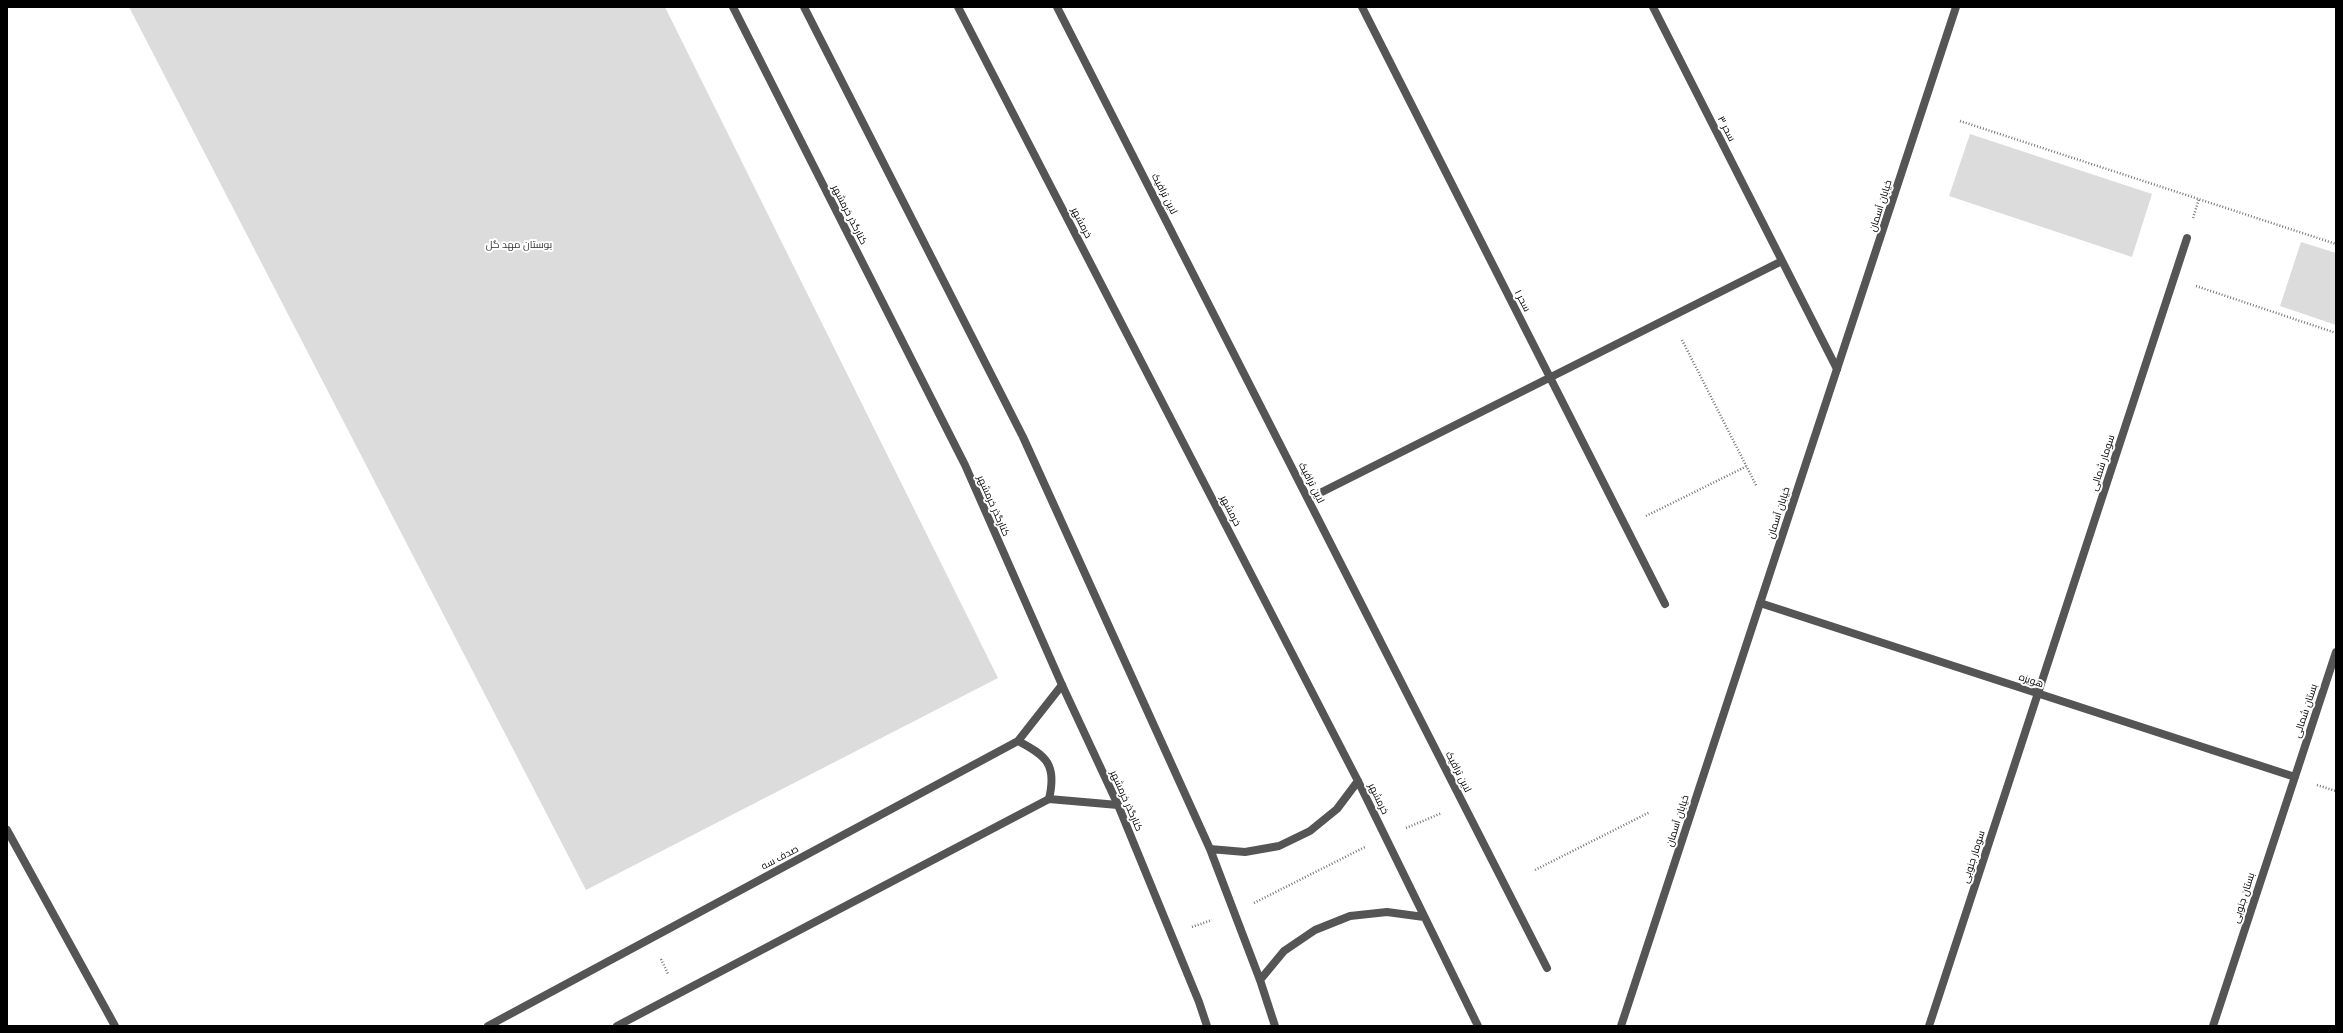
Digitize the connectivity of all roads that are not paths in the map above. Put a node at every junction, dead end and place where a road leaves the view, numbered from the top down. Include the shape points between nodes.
1 (733, 7) edge
2 (804, 7) edge
3 (958, 7) edge
4 (1057, 7) edge
5 (1362, 7) edge
6 (1653, 7) edge
7 (1956, 7) edge
8 (2187, 238) dead end
9 (1782, 260) junction
10 (1837, 369) junction
11 (1549, 377) junction
12 (1308, 499) junction
13 (1760, 603) junction
14 (1665, 604) dead end
15 (2336, 652) edge
16 (1062, 685) junction
17 (2038, 693) junction
18 (1018, 741) junction
19 (2295, 777) junction
20 (1358, 781) junction
21 (1049, 799) junction
22 (1118, 805) junction
23 (7, 830) edge
24 (1210, 849) junction
25 (1424, 917) junction
26 (1547, 968) dead end
27 (1260, 980) junction
28 (115, 1026) edge
29 (488, 1026) edge
30 (617, 1026) edge
31 (1207, 1026) edge
32 (1275, 1026) edge
33 (1478, 1026) edge
34 (1621, 1026) edge
35 (1929, 1026) edge
36 (2213, 1026) edge

1 - 16 street, کنارگذر خرمشهر via 964,465
2 - 24 street via 1023,437
3 - 20 street, خرمشهر
4 - 12 street, لاین ترافیک
5 - 11 street, سحر ۱
6 - 9 street, سحر ۳
7 - 10 street, خیابان آسمان
8 - 17 street, سومار شمالی
9 - 10 street, سحر ۳
9 - 11 street
10 - 13 street, خیابان آسمان
11 - 12 street
11 - 14 street, سحر ۱
12 - 26 street, لاین ترافیک
13 - 17 street, هویزه
13 - 34 street, خیابان آسمان
15 - 19 street, بستان شمالی
16 - 18 street, صدف سه
16 - 22 street, کنارگذر خرمشهر
17 - 19 street, هویزه
17 - 35 street, سومار جنوبی
18 - 21 street via 1040,752 1050,765 1052,784
18 - 29 street, صدف سه
19 - 36 street, بستان جنوبی
20 - 24 street via 1337,809 1310,831 1285,843 1245,852
20 - 25 street, خرمشهر
21 - 22 street
21 - 30 street
22 - 31 street, کنارگذر خرمشهر
23 - 28 street
24 - 27 street
25 - 27 street via 1387,912 1350,916 1315,930 1284,951
25 - 33 street, خرمشهر
27 - 32 street

